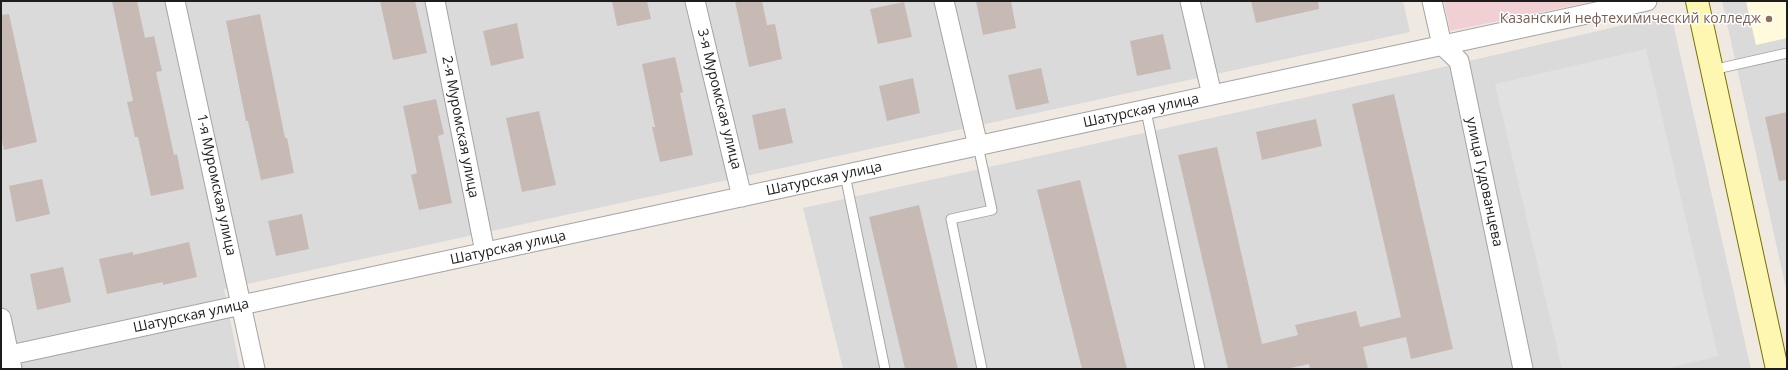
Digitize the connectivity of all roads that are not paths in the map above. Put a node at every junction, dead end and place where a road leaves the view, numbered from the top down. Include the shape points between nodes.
1 (175, 1) edge
2 (435, 1) edge
3 (695, 1) edge
4 (944, 1) edge
5 (1190, 1) edge
6 (1432, 1) edge
7 (1647, 1) edge
8 (1697, 1) edge
9 (1442, 45) junction
10 (1787, 53) edge
11 (1712, 70) junction
12 (1212, 95) junction
13 (1146, 111) junction
14 (978, 146) junction
15 (845, 175) junction
16 (742, 197) junction
17 (485, 252) junction
18 (242, 305) junction
19 (1, 318) edge
20 (8, 361) edge
21 (255, 369) edge
22 (886, 369) edge
23 (982, 369) edge
24 (1200, 369) edge
25 (1523, 369) edge
26 (1777, 369) edge

1 - 18 street, 1-я Муромская улица
2 - 17 street, 2-я Муромская улица
3 - 16 street, 3-я Муромская улица
4 - 14 street
5 - 12 street
6 - 9 street
7 - 9 street, Шатурская улица
8 - 11 street
9 - 12 street, Шатурская улица
9 - 25 street, улица Гудованцева via 1459,61
10 - 11 lane
11 - 26 street
12 - 13 street, Шатурская улица
13 - 14 street, Шатурская улица
13 - 24 lane
14 - 15 street, Шатурская улица
14 - 23 lane via 992,210 951,219
15 - 16 street, Шатурская улица
15 - 22 lane
16 - 17 street, Шатурская улица
17 - 18 street, Шатурская улица
18 - 20 street, Шатурская улица
18 - 21 street, 1-я Муромская улица
19 - 20 street

